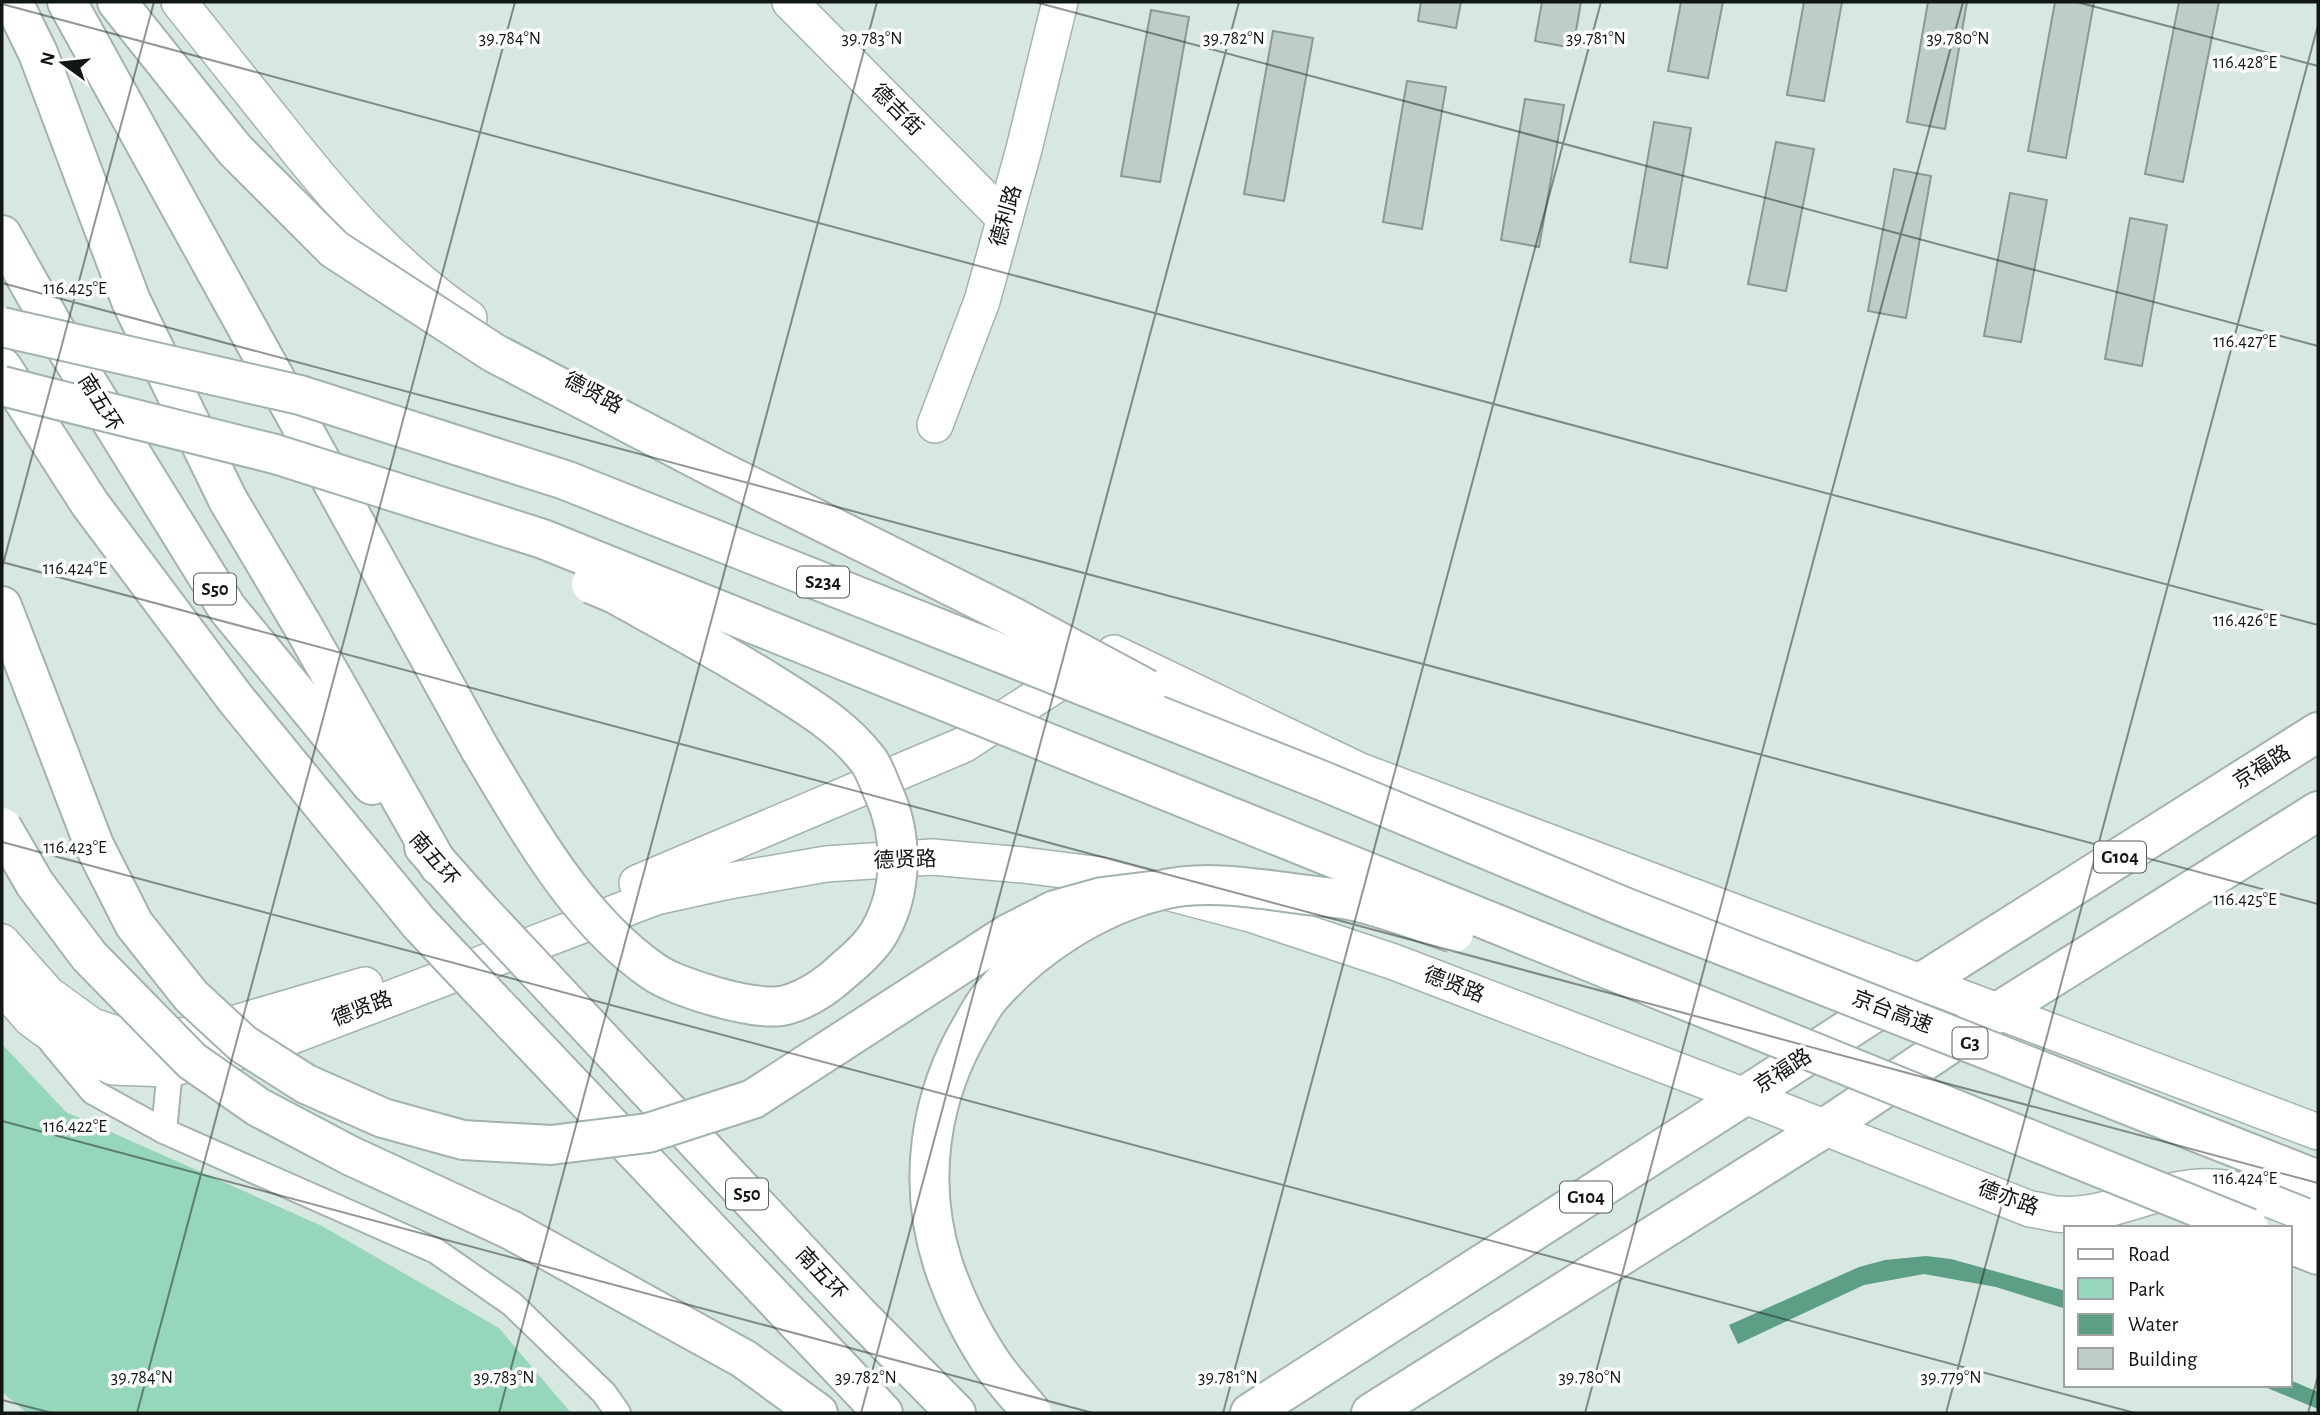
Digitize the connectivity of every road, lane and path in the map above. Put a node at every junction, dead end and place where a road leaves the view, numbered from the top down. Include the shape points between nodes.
1 (13, 2) edge
2 (67, 2) edge
3 (117, 2) edge
4 (179, 2) edge
5 (790, 2) edge
6 (1060, 2) edge
7 (1005, 219) junction
8 (2, 235) edge
9 (2, 327) edge
10 (2, 367) edge
11 (2, 386) edge
12 (935, 425) dead end
13 (275, 454) junction
14 (2, 607) edge
15 (1109, 650) junction
16 (2318, 732) edge
17 (1322, 781) junction
18 (2, 802) edge
19 (2318, 811) edge
20 (2, 827) edge
21 (439, 866) junction
22 (29, 873) junction
23 (1159, 890) junction
24 (1622, 906) joint
25 (2, 942) edge
26 (1922, 982) junction
27 (2, 986) edge
28 (1999, 1011) junction
29 (31, 1019) junction
30 (1748, 1027) junction
31 (170, 1069) junction
32 (1745, 1096) junction
33 (1826, 1127) junction
34 (164, 1131) junction
35 (2318, 1132) edge
36 (2318, 1180) edge
37 (2318, 1219) edge
38 (2244, 1226) edge
39 (2292, 1245) edge
40 (2318, 1255) edge
41 (618, 1413) edge
42 (818, 1413) edge
43 (883, 1413) edge
44 (956, 1413) edge
45 (1032, 1413) edge
46 (1250, 1413) edge
47 (1371, 1413) edge

1 - 21 highway via 38,53 131,301 216,475
2 - 13 highway, bridge via 480,749 542,850 598,923 656,974 742,1004 784,1006 824,988 879,933 892,902 898,837 870,763 843,731 749,669 613,593
3 - 17 highway, bridge via 235,150 334,250 494,353 1011,616
4 - 15 street, 德贤路 via 358,223 450,305 532,360 632,413 835,519
5 - 7 street, 德吉街
6 - 7 street, 德利路
7 - 12 street, 德利路 via 982,301
8 - 21 highway, 南五环 / S50 via 61,340 227,608
9 - 17 highway, S234, bridge via 300,395 565,480
10 - 43 highway, S50, bridge via 90,505 235,698 419,923
11 - 13 highway, bridge
13 - 30 highway, bridge via 543,539
14 - 23 highway, bridge via 94,845 134,924 191,996 243,1044 306,1084 383,1118 463,1140 551,1145 648,1133 753,1099 1008,934 1055,911 1101,897
15 - 25 street, 德贤路 via 963,745 659,875 350,990 195,1035 132,1038 92,1026 48,994
15 - 26 street, 德贤路 via 1358,770
16 - 26 highway, 京福路 / G104
17 - 24 highway, S234, bridge
18 - 22 highway, bridge
19 - 28 highway
20 - 22 highway, bridge
21 - 44 highway, 南五环 / S50, bridge
22 - 42 highway, bridge via 89,956 192,1061 269,1113 511,1230 744,1359
23 - 30 highway, bridge via 1223,884 1356,901
23 - 45 highway, bridge via 1104,911 1062,934 1023,963 989,999 960,1046 932,1131 928,1174 943,1263 990,1360
24 - 36 highway, 京台高速 / G3, bridge
26 - 28 street, 德贤路
26 - 32 highway, 京福路 / G104
27 - 29 street, 德贤路
28 - 33 highway
28 - 35 street
29 - 31 street, 德贤路 via 71,1048 113,1067
29 - 34 street via 93,1093
30 - 38 highway, bridge
31 - 32 street, 德贤路 via 274,1043 656,897 826,864 932,858 1102,875 1250,914 1394,962
31 - 34 street
32 - 33 street, 德贤路
32 - 46 highway, 京福路 / G104
33 - 37 street, 德亦路 via 2030,1209 2058,1215 2088,1213 2197,1187 2224,1187 2250,1191
33 - 47 highway
34 - 41 street via 436,1251 512,1304 604,1393
39 - 40 highway

